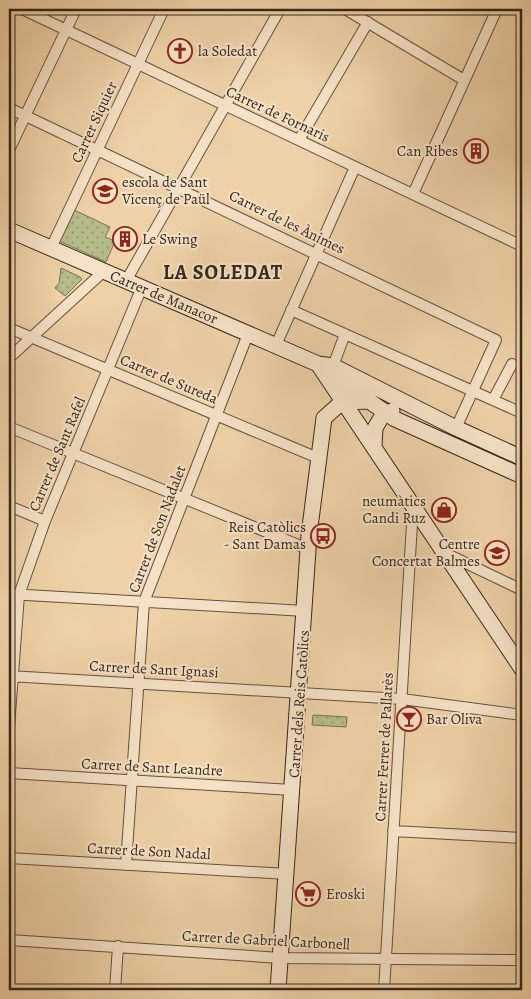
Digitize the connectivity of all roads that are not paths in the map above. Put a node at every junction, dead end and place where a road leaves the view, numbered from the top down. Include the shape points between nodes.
1 (22, 9) edge
2 (76, 9) edge
3 (164, 9) edge
4 (280, 9) edge
5 (344, 9) edge
6 (497, 9) edge
7 (368, 22) junction
8 (66, 30) junction
9 (138, 64) junction
10 (464, 80) junction
11 (225, 107) junction
12 (9, 108) edge
13 (25, 116) junction
14 (299, 140) junction
15 (9, 150) edge
16 (97, 150) junction
17 (355, 167) junction
18 (179, 187) junction
19 (414, 194) junction
20 (9, 230) edge
21 (522, 246) edge
22 (51, 248) junction
23 (316, 253) junction
24 (104, 271) junction
25 (126, 281) junction
26 (142, 287) junction
27 (291, 310) junction
28 (9, 328) edge
29 (248, 334) junction
30 (345, 334) junction
31 (32, 338) junction
32 (276, 345) junction
33 (9, 358) edge
34 (512, 364) dead end
35 (109, 370) junction
36 (328, 372) junction
37 (473, 391) junction
38 (493, 400) junction
39 (370, 401) junction
40 (342, 402) junction
41 (415, 408) junction
42 (392, 414) junction
43 (522, 414) edge
44 (217, 415) junction
45 (324, 418) junction
46 (9, 428) edge
47 (456, 428) junction
48 (370, 439) junction
49 (73, 453) junction
50 (318, 458) junction
51 (522, 458) edge
52 (522, 476) edge
53 (184, 499) junction
54 (9, 506) edge
55 (413, 506) junction
56 (45, 521) junction
57 (308, 549) junction
58 (446, 554) junction
59 (522, 590) edge
60 (14, 594) edge
61 (144, 602) junction
62 (305, 611) junction
63 (522, 669) edge
64 (11, 676) edge
65 (138, 683) junction
66 (298, 692) junction
67 (402, 699) junction
68 (522, 715) edge
69 (9, 727) edge
70 (9, 773) edge
71 (132, 781) junction
72 (293, 790) junction
73 (394, 831) junction
74 (522, 838) edge
75 (9, 858) edge
76 (126, 864) junction
77 (287, 874) junction
78 (9, 940) edge
79 (118, 946) junction
80 (281, 958) junction
81 (386, 960) junction
82 (522, 960) edge
83 (115, 990) edge
84 (278, 990) edge
85 (384, 990) edge

1 - 8 street, Carrer de Fornaris
2 - 8 street
3 - 9 street, Carrer Siquier
4 - 11 street
5 - 7 street
6 - 10 street
7 - 10 street
7 - 14 street
8 - 9 street, Carrer de Fornaris
8 - 13 street
9 - 11 street, Carrer de Fornaris
9 - 16 street, Carrer Siquier
10 - 19 street
11 - 14 street, Carrer de Fornaris
11 - 18 street
12 - 13 street, Carrer de les Ànimes
13 - 15 street
13 - 16 street, Carrer de les Ànimes
14 - 17 street, Carrer de Fornaris
16 - 18 street, Carrer de les Ànimes
16 - 22 street, Carrer Siquier
17 - 19 street, Carrer de Fornaris
17 - 23 street
18 - 23 street, Carrer de les Ànimes
18 - 25 street
19 - 21 street, Carrer de Fornaris
20 - 22 street, Carrer de Manacor
22 - 24 street, Carrer de Manacor
23 - 27 street
23 - 37 street, Carrer de les Ànimes via 496,340
24 - 25 street, Carrer de Manacor
24 - 31 street
25 - 26 street, Carrer de Manacor
26 - 29 street, Carrer de Manacor
26 - 35 street, Carrer de Sant Rafel
27 - 30 street
27 - 32 street
28 - 31 street, Carrer de Sureda
29 - 32 street, Carrer de Manacor
29 - 44 street, Carrer de Son Nadalet
30 - 36 street
30 - 37 street
31 - 33 street
31 - 35 street, Carrer de Sureda
32 - 36 street, Carrer de Manacor
34 - 38 street
35 - 44 street, Carrer de Sureda
35 - 49 street, Carrer de Sant Rafel
36 - 39 street, Carrer de Manacor
36 - 40 street
36 - 41 street, Carrer de Manacor
36 - 45 street, Carrer dels Reis Catòlics
37 - 38 street
37 - 47 street
38 - 43 street
39 - 40 street
39 - 42 street, Carrer de Manacor
40 - 45 street
40 - 48 street
41 - 42 street, Carrer de Manacor
41 - 47 street, Carrer de Manacor
42 - 48 street via 375,428
42 - 52 street, Carrer de Manacor
44 - 50 street, Carrer de Sureda
44 - 53 street, Carrer de Son Nadalet
45 - 48 street via 342,418
45 - 50 street, Carrer dels Reis Catòlics
46 - 49 street
47 - 51 street, Carrer de Manacor
48 - 55 street
49 - 53 street
49 - 56 street, Carrer de Sant Rafel
50 - 57 street, Carrer dels Reis Catòlics
53 - 57 street
53 - 61 street, Carrer de Son Nadalet
54 - 56 street
55 - 58 street
55 - 67 street, Carrer Ferrer de Pallarès
56 - 60 street, Carrer de Sant Rafel
57 - 62 street, Carrer dels Reis Catòlics
58 - 59 street
58 - 63 street
60 - 61 street
60 - 64 street, Carrer de Sant Rafel
61 - 62 street
61 - 65 street, Carrer de Son Nadalet
62 - 66 street, Carrer dels Reis Catòlics
64 - 65 street, Carrer de Sant Ignasi
64 - 69 street, Carrer de Sant Rafel
65 - 66 street, Carrer de Sant Ignasi
65 - 71 street, Carrer de Son Nadalet
66 - 67 street, Carrer de Sant Ignasi
66 - 72 street, Carrer dels Reis Catòlics
67 - 68 street, Carrer de Sant Ignasi
67 - 73 street, Carrer Ferrer de Pallarès
70 - 71 street, Carrer de Sant Leandre
71 - 72 street, Carrer de Sant Leandre
71 - 76 street, Carrer de Son Nadalet
72 - 77 street, Carrer dels Reis Catòlics
73 - 74 street
73 - 81 street, Carrer Ferrer de Pallarès
75 - 76 street, Carrer de Son Nadal
76 - 77 street, Carrer de Son Nadal
77 - 80 street, Carrer dels Reis Catòlics
78 - 79 street, Carrer de Gabriel Carbonell
79 - 80 street, Carrer de Gabriel Carbonell
79 - 83 street
80 - 81 street, Carrer de Gabriel Carbonell
80 - 84 street, Carrer dels Reis Catòlics
81 - 82 street, Carrer de Gabriel Carbonell
81 - 85 street, Carrer Ferrer de Pallarès

